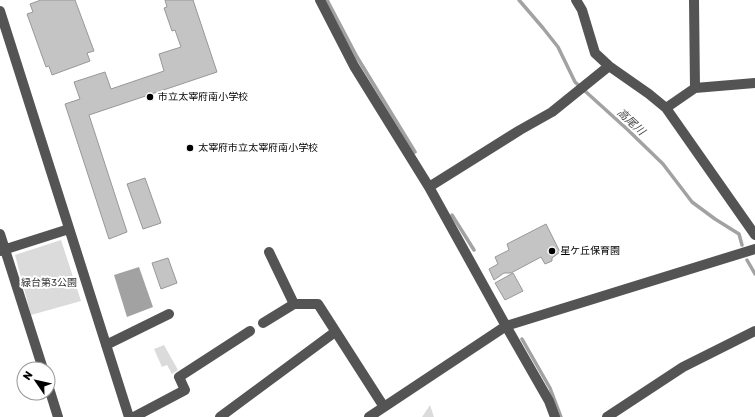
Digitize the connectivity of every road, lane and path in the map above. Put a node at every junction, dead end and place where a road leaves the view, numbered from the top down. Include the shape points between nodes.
1 (320, 0) edge
2 (576, 0) edge
3 (694, 0) edge
4 (0, 11) edge
5 (609, 66) junction
6 (755, 83) edge
7 (694, 88) junction
8 (666, 108) junction
9 (429, 187) junction
10 (69, 229) junction
11 (0, 234) edge
12 (755, 235) edge
13 (755, 249) edge
14 (2, 250) edge
15 (269, 252) dead end
16 (294, 304) junction
17 (169, 314) dead end
18 (263, 323) dead end
19 (506, 326) junction
20 (250, 331) dead end
21 (755, 331) edge
22 (335, 332) junction
23 (106, 346) junction
24 (40, 361) edge
25 (53, 401) edge
26 (384, 407) junction
27 (58, 417) edge
28 (129, 417) edge
29 (134, 417) edge
30 (220, 417) edge
31 (369, 417) edge
32 (556, 417) edge
33 (608, 417) edge

1 - 9 street via 354,66
2 - 5 street via 582,10 595,53
3 - 7 street
4 - 10 street
5 - 8 street
5 - 9 street via 552,112
6 - 7 street
7 - 8 street
8 - 12 street
9 - 19 street
10 - 14 street
10 - 23 street
11 - 14 street
13 - 19 street
14 - 24 street
15 - 16 street
16 - 18 street
16 - 22 street via 318,304
17 - 23 street
19 - 26 street
19 - 32 street
20 - 29 street via 179,377 185,390
21 - 33 street via 683,367
22 - 26 street
22 - 30 street
23 - 28 street
25 - 27 street
26 - 31 street

